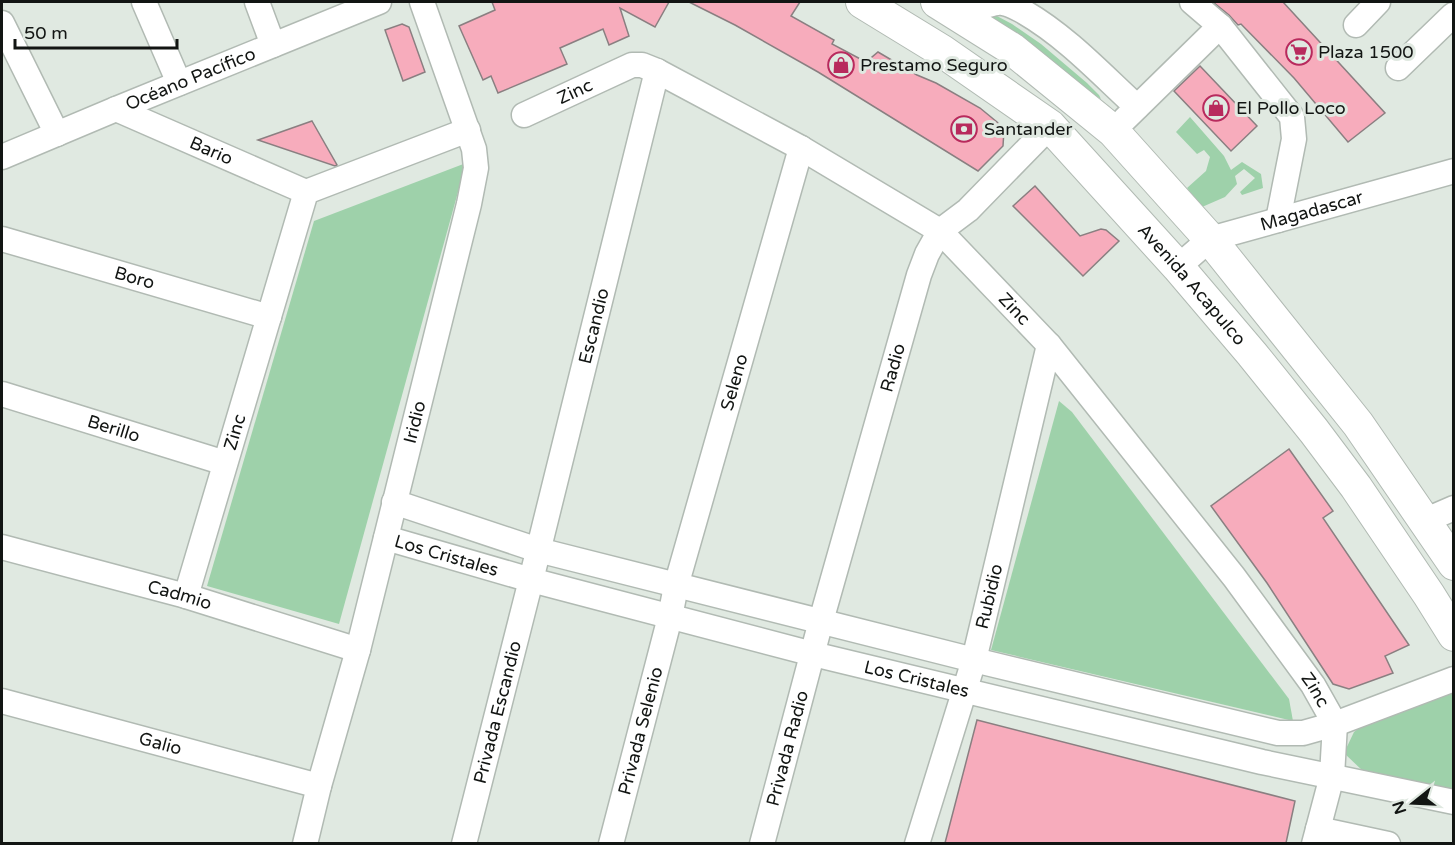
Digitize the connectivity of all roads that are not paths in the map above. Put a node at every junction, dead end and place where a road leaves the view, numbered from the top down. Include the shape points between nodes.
1 (144, 2) edge
2 (257, 2) edge
3 (379, 2) edge
4 (422, 2) edge
5 (862, 2) edge
6 (1192, 2) edge
7 (1378, 2) edge
8 (944, 5) edge
9 (1448, 11) edge
10 (2, 23) edge
11 (1356, 25) dead end
12 (1220, 26) junction
13 (273, 45) junction
14 (1398, 68) dead end
15 (657, 71) junction
16 (179, 83) junction
17 (1137, 107) junction
18 (116, 109) junction
19 (524, 115) dead end
20 (1050, 126) junction
21 (468, 130) junction
22 (1113, 131) junction
23 (57, 134) junction
24 (801, 148) junction
25 (2, 157) edge
26 (1454, 171) edge
27 (306, 192) junction
28 (1278, 220) junction
29 (940, 231) junction
30 (1210, 238) junction
31 (2, 239) edge
32 (1178, 267) junction
33 (269, 317) junction
34 (1048, 345) junction
35 (2, 394) edge
36 (225, 463) junction
37 (394, 502) junction
38 (1454, 508) edge
39 (1424, 521) junction
40 (386, 538) junction
41 (2, 547) edge
42 (538, 550) junction
43 (1454, 564) edge
44 (531, 580) junction
45 (676, 586) junction
46 (186, 596) junction
47 (670, 617) junction
48 (821, 621) junction
49 (1454, 635) edge
50 (358, 650) junction
51 (813, 654) junction
52 (974, 660) junction
53 (1454, 679) edge
54 (965, 690) junction
55 (2, 701) edge
56 (1335, 724) junction
57 (1332, 776) junction
58 (319, 786) junction
59 (1454, 802) edge
60 (1316, 836) edge
61 (305, 843) edge
62 (464, 843) edge
63 (611, 843) edge
64 (762, 843) edge
65 (917, 843) edge
66 (1388, 843) edge

1 - 16 street
2 - 13 street
3 - 13 street, Océano Pacífico
4 - 21 street, Iridio
5 - 20 main road, Avenida Acapulco via 942,51
6 - 12 street
7 - 11 street
8 - 17 street via 1003,2 1016,7 1044,24
8 - 22 main road via 1012,49
9 - 14 street
10 - 23 street
12 - 17 street
12 - 28 street via 1292,117 1294,139
13 - 16 street, Océano Pacífico
15 - 19 street, Zinc via 632,65
15 - 24 street, Zinc
15 - 42 street, Escandio
16 - 18 street, Océano Pacífico
17 - 22 street
18 - 23 street, Océano Pacífico
18 - 27 street, Bario
20 - 29 street, Radio via 969,210
20 - 32 main road, Avenida Acapulco
21 - 27 street
21 - 37 street, Iridio via 476,168 469,204
22 - 30 main road
23 - 25 street, Océano Pacífico
24 - 29 street, Zinc
24 - 45 street, Seleno
26 - 28 street, Magadascar
27 - 33 street, Zinc
28 - 30 street, Magadascar
29 - 34 street, Zinc
29 - 48 street, Radio via 919,275
30 - 32 street, Magadascar
30 - 39 main road via 1358,424
31 - 33 street, Boro
32 - 49 main road, Avenida Acapulco via 1349,477
33 - 36 street, Zinc
34 - 52 street, Rubidio
34 - 56 street, Zinc via 1234,577 1313,685
35 - 36 street, Berillo
36 - 46 street, Zinc
37 - 40 street, Iridio
37 - 42 street, Los Cristales
38 - 39 street
39 - 43 main road
40 - 44 street, Los Cristales
40 - 50 street, Iridio
41 - 46 street, Cadmio
42 - 44 street, Escandio
42 - 45 street, Los Cristales
44 - 47 street, Los Cristales
44 - 62 street, Privada Escandio
45 - 47 street, Seleno
45 - 48 street, Los Cristales
46 - 50 street, Cadmio
47 - 51 street, Los Cristales
47 - 63 street, Privada Selenio
48 - 51 street, Radio
48 - 52 street, Los Cristales
50 - 58 street, Iridio
51 - 54 street, Los Cristales
51 - 64 street, Privada Radio
52 - 54 street, Rubidio
52 - 56 street, Los Cristales via 1278,733 1303,733
53 - 56 street, Los Cristales
54 - 57 street, Los Cristales
54 - 65 street, Rubidio
55 - 58 street, Galio
56 - 57 street, Zinc
57 - 59 street, Los Cristales
57 - 60 street, Zinc
58 - 61 street, Iridio
60 - 66 street

